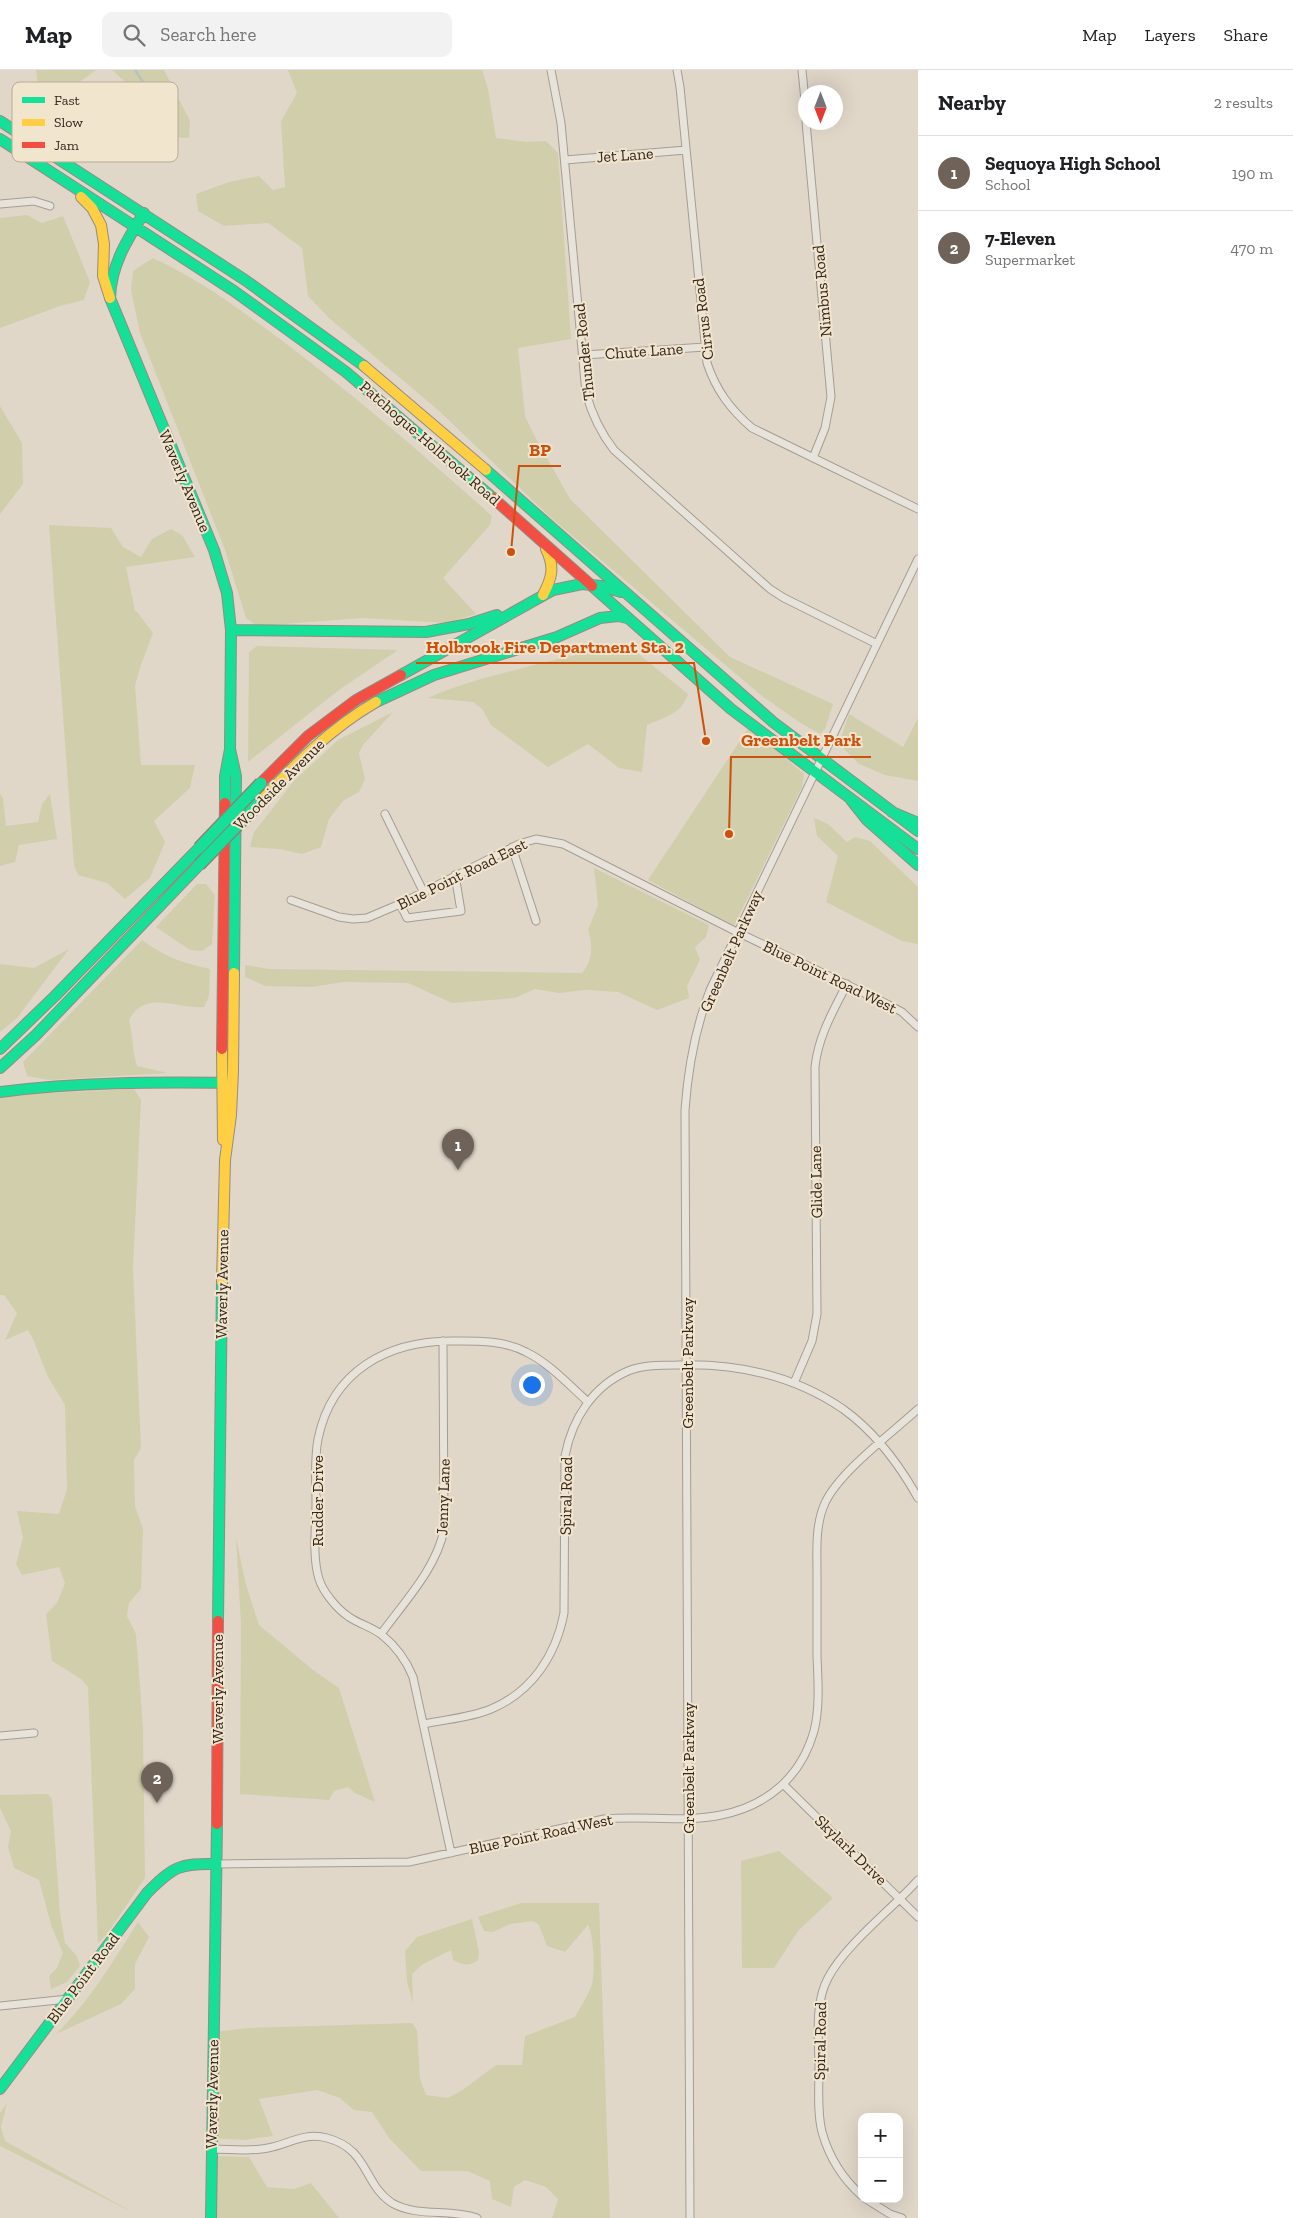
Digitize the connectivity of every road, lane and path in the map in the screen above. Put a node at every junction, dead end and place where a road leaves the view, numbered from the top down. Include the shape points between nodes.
1 (551, 70) edge
2 (677, 70) edge
3 (802, 70) edge
4 (803, 85) edge
5 (0, 121) edge
6 (12, 129) edge
7 (807, 130) edge
8 (0, 140) edge
9 (12, 148) edge
10 (686, 150) junction
11 (564, 160) junction
12 (35, 162) edge
13 (64, 162) edge
14 (59, 177) junction
15 (0, 204) edge
16 (50, 206) dead end
17 (144, 213) junction
18 (136, 226) junction
19 (110, 298) junction
20 (705, 347) junction
21 (584, 355) junction
22 (813, 458) junction
23 (918, 509) edge
24 (543, 543) junction
25 (918, 558) edge
26 (589, 583) junction
27 (628, 594) junction
28 (543, 595) junction
29 (525, 606) junction
30 (629, 618) junction
31 (231, 630) junction
32 (877, 644) junction
33 (822, 759) junction
34 (814, 773) junction
35 (851, 800) junction
36 (892, 812) junction
37 (385, 814) dead end
38 (918, 823) edge
39 (918, 831) edge
40 (512, 847) junction
41 (918, 850) edge
42 (918, 865) edge
43 (455, 875) junction
44 (424, 891) junction
45 (291, 900) dead end
46 (400, 904) junction
47 (142, 915) junction
48 (536, 921) dead end
49 (737, 932) junction
50 (847, 984) junction
51 (918, 1027) edge
52 (0, 1049) edge
53 (0, 1068) edge
54 (227, 1082) junction
55 (0, 1092) edge
56 (444, 1341) junction
57 (687, 1364) junction
58 (794, 1383) junction
59 (588, 1402) junction
60 (918, 1409) edge
61 (880, 1443) junction
62 (918, 1498) edge
63 (381, 1634) junction
64 (424, 1724) junction
65 (34, 1733) dead end
66 (0, 1736) edge
67 (784, 1785) junction
68 (689, 1818) junction
69 (451, 1853) junction
70 (216, 1864) junction
71 (169, 1870) joint
72 (918, 1880) edge
73 (901, 1899) junction
74 (918, 1917) edge
75 (68, 1999) junction
76 (0, 2006) edge
77 (0, 2089) edge
78 (211, 2149) junction
79 (858, 2191) edge
80 (872, 2203) edge
81 (211, 2218) edge
82 (477, 2218) edge
83 (690, 2218) edge
84 (902, 2218) edge

1 - 11 street, Thunder Road
2 - 10 street, Cirrus Road
3 - 4 street
5 - 6 main road
7 - 22 street, Nimbus Road via 831,397 825,428
8 - 9 main road
10 - 11 street, Jet Lane
10 - 20 street, Cirrus Road
11 - 21 street, Thunder Road
12 - 14 main road
13 - 17 main road
14 - 18 main road
14 - 19 main road via 99,219 104,237 103,276
15 - 16 street via 34,201
17 - 18 main road, Waverly Avenue
17 - 27 main road, Patchogue-Holbrook Road via 275,300 352,357
18 - 19 main road, Waverly Avenue via 114,265
18 - 24 main road, Patchogue-Holbrook Road via 269,315 346,372 441,451
19 - 31 main road, Waverly Avenue via 220,566
20 - 21 street, Chute Lane
20 - 22 street, Cirrus Road via 712,379 738,416 752,428
21 - 32 street, Thunder Road via 586,393 591,412 614,450 770,589
22 - 23 street, Cirrus Road
24 - 26 main road, Patchogue-Holbrook Road
24 - 28 main road via 554,571
25 - 32 street, Greenbelt Parkway
26 - 27 main road
26 - 28 main road, Woodside Avenue via 567,585
26 - 30 main road, Patchogue-Holbrook Road
27 - 33 main road, Patchogue-Holbrook Road via 739,693
28 - 29 main road, Woodside Avenue
29 - 31 main road via 469,624 426,632
29 - 47 main road, Woodside Avenue, bridge via 356,700 308,736 199,848
30 - 34 main road, Patchogue-Holbrook Road via 731,709
30 - 47 main road, Woodside Avenue, bridge via 612,614 602,616 571,632 446,672 367,707 320,741 199,865
31 - 54 main road, Waverly Avenue via 230,749 225,776
32 - 33 street, Greenbelt Parkway
33 - 34 street, Greenbelt Parkway
33 - 36 main road, Patchogue-Holbrook Road
34 - 35 main road, Patchogue-Holbrook Road
34 - 49 street, Greenbelt Parkway
35 - 41 main road, Patchogue-Holbrook Road
35 - 42 main road via 867,820
36 - 38 main road
36 - 39 main road, Patchogue-Holbrook Road
37 - 44 street
40 - 43 street, Blue Point Road East
40 - 48 street
40 - 49 street, Blue Point Road East via 536,839 563,844
43 - 44 street, Blue Point Road East
43 - 46 street via 461,911 407,918
44 - 46 street, Blue Point Road East
45 - 46 street, Blue Point Road East via 352,919 372,916
47 - 52 main road, Woodside Avenue via 124,924
47 - 53 main road, Woodside Avenue via 134,932
49 - 50 street, Blue Point Road West
49 - 57 street, Greenbelt Parkway via 702,1011 687,1080
50 - 51 street, Blue Point Road West via 902,1012
50 - 58 street, Glide Lane via 822,1035 814,1067 817,1314 812,1341
54 - 55 main road via 110,1082
54 - 70 main road, Waverly Avenue via 221,1116 225,1160 218,1430
56 - 59 street, Rudder Drive via 514,1346 547,1365
56 - 63 street, Jenny Lane via 444,1530 441,1545 434,1560
56 - 63 street, Rudder Drive via 400,1347 367,1364 345,1382 333,1400 318,1440 315,1459 319,1580 348,1617
57 - 58 street, Spiral Road via 747,1369
57 - 59 street, Spiral Road via 628,1371
57 - 68 street, Greenbelt Parkway
58 - 61 street, Spiral Road via 843,1409
59 - 64 street, Spiral Road via 568,1439 565,1456 564,1612 560,1634 550,1656 529,1684 491,1709
60 - 61 street, Blue Point Road West
61 - 62 street, Spiral Road
61 - 67 street, Blue Point Road West via 842,1479 825,1502 820,1517 817,1534 814,1731 807,1749
63 - 64 street, Rudder Drive via 407,1662
64 - 69 street, Rudder Drive
65 - 66 street
67 - 68 street, Blue Point Road West via 740,1810 708,1818
67 - 73 street, Skylark Drive
68 - 69 street, Blue Point Road West via 604,1820
68 - 83 street, Greenbelt Parkway
69 - 70 street, Blue Point Road West via 409,1862
70 - 71 main road, Blue Point Road West via 186,1864
70 - 78 main road, Waverly Avenue
71 - 75 main road, Blue Point Road via 147,1893
72 - 73 street, Spiral Road
73 - 74 street, Skylark Drive
73 - 79 street, Spiral Road via 840,1960 821,1995 819,2112 822,2132 837,2167
75 - 76 street
75 - 77 main road, Blue Point Road
78 - 81 main road, Waverly Avenue
78 - 82 street via 260,2149 294,2138 327,2138 348,2147 385,2198 401,2207 418,2213 453,2213
80 - 84 street

